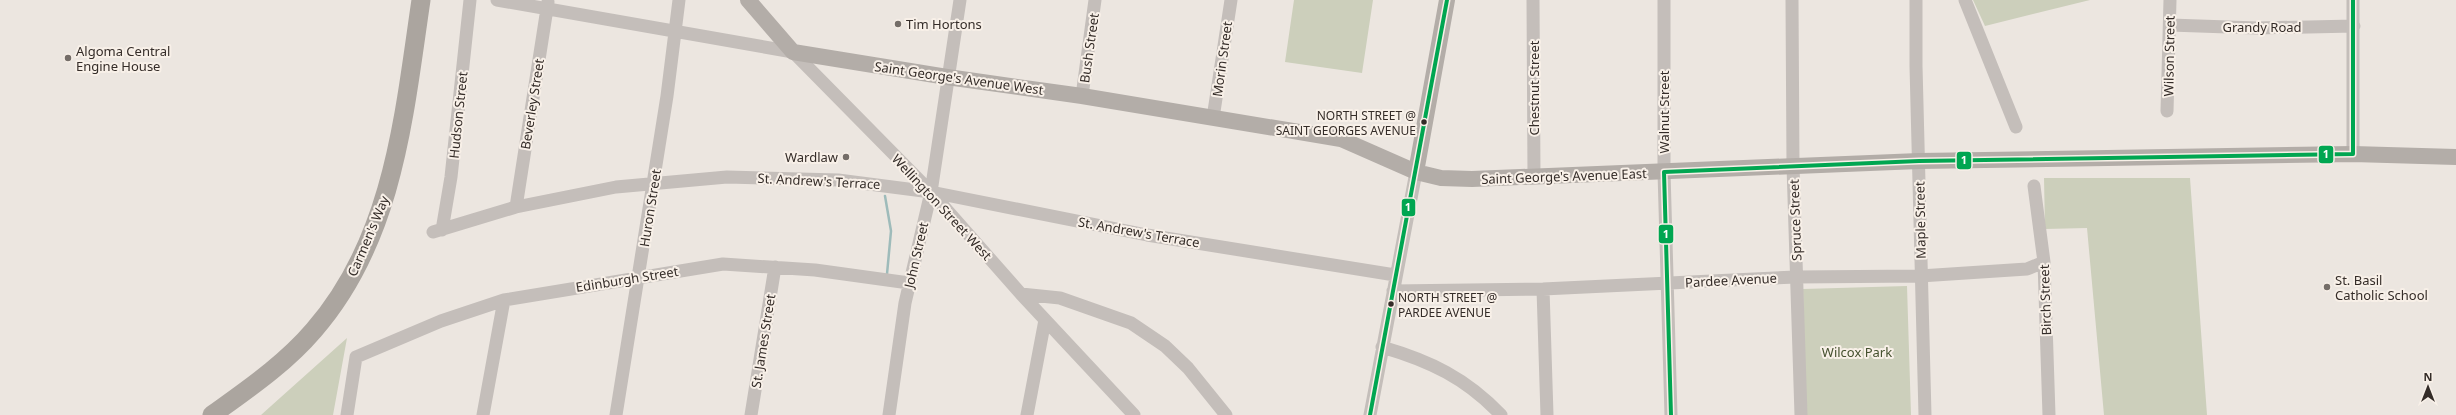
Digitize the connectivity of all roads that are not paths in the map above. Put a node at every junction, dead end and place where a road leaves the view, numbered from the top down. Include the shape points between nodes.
1 (421, 0) edge
2 (470, 0) edge
3 (497, 0) edge
4 (679, 0) edge
5 (748, 0) edge
6 (960, 0) edge
7 (1095, 0) edge
8 (1231, 0) edge
9 (1447, 0) edge
10 (1533, 0) edge
11 (1664, 0) edge
12 (1792, 0) edge
13 (1916, 0) edge
14 (1965, 0) edge
15 (2170, 0) edge
16 (2353, 0) edge
17 (548, 4) edge
18 (2170, 26) junction
19 (2354, 26) junction
20 (674, 31) junction
21 (793, 52) junction
22 (947, 77) junction
23 (1082, 96) junction
24 (2167, 111) dead end
25 (1213, 118) junction
26 (2016, 127) dead end
27 (2353, 154) junction
28 (2456, 157) edge
29 (1919, 161) junction
30 (1793, 166) junction
31 (1416, 172) junction
32 (1664, 172) junction
33 (1534, 176) junction
34 (653, 184) junction
35 (2034, 186) dead end
36 (931, 192) junction
37 (957, 197) junction
38 (516, 207) junction
39 (954, 218) junction
40 (438, 231) joint
41 (2044, 262) junction
42 (775, 267) junction
43 (1395, 275) junction
44 (1920, 276) junction
45 (639, 277) junction
46 (1796, 277) junction
47 (909, 282) junction
48 (1667, 283) junction
49 (1543, 289) junction
50 (1392, 292) junction
51 (1021, 294) junction
52 (504, 300) junction
53 (1045, 320) junction
54 (1382, 347) junction
55 (212, 415) edge
56 (347, 415) edge
57 (483, 415) edge
58 (616, 415) edge
59 (751, 415) edge
60 (889, 415) edge
61 (1027, 415) edge
62 (1134, 415) edge
63 (1226, 415) edge
64 (1370, 415) edge
65 (1501, 415) edge
66 (1547, 415) edge
67 (1671, 415) edge
68 (1801, 415) edge
69 (1925, 415) edge
70 (2049, 415) edge

1 - 55 highway, Carmen's Way via 404,117 392,173 380,214 356,270 319,324 292,353
2 - 40 street, Hudson Street via 451,177
3 - 17 street, Saint George's Avenue West
4 - 20 street, Huron Street
5 - 21 main road, Wellington Street West
6 - 22 street, John Street
7 - 23 street, Bush Street
8 - 25 street, Morin Street
9 - 31 main road
10 - 33 street, Chestnut Street
11 - 32 street, Walnut Street
12 - 30 street, Spruce Street
13 - 29 street, Maple Street
14 - 26 street
15 - 18 street, Wilson Street
16 - 19 street
17 - 20 street, Saint George's Avenue West
17 - 38 street, Beverley Street
18 - 19 street, Grandy Road
18 - 24 street, Wilson Street
19 - 27 street
20 - 21 street, Saint George's Avenue West
20 - 34 street, Huron Street
21 - 22 main road, Saint George's Avenue West
21 - 36 street, Wellington Street West
22 - 23 main road, Saint George's Avenue West
22 - 36 street, John Street
23 - 25 main road, Saint George's Avenue West
25 - 31 main road, Saint George's Avenue West via 1341,140
27 - 28 main road, Saint George's Avenue East
27 - 29 main road, Saint George's Avenue East
29 - 30 main road, Saint George's Avenue East
29 - 44 street, Maple Street
30 - 32 main road, Saint George's Avenue East
30 - 46 street, Spruce Street
31 - 33 main road, Saint George's Avenue East via 1441,178
31 - 43 street
32 - 33 main road, Saint George's Avenue East
32 - 48 street, Walnut Street
34 - 36 street, St. Andrew's Terrace via 727,177 832,180
34 - 38 street, St. Andrew's Terrace via 616,187
34 - 45 street, Huron Street
35 - 41 street, Birch Street
36 - 37 street, St. Andrew's Terrace
36 - 39 street, Wellington Street West
36 - 47 street, John Street
37 - 39 street via 952,204
37 - 43 street, St. Andrew's Terrace via 1147,235
38 - 40 street, St. Andrew's Terrace
39 - 51 street, Wellington Street West
41 - 44 street, Pardee Avenue via 2027,269
41 - 70 street, Birch Street
42 - 45 street, Edinburgh Street via 723,264
42 - 47 street, Edinburgh Street via 875,276
42 - 59 street, St. James Street
43 - 50 street
44 - 46 street, Pardee Avenue
44 - 69 street, Maple Street
45 - 52 street, Edinburgh Street
45 - 58 street, Huron Street
46 - 48 street, Pardee Avenue
46 - 68 street, Spruce Street
47 - 60 street, John Street
48 - 49 street, Pardee Avenue
48 - 67 street, Walnut Street
49 - 50 street, Pardee Avenue
49 - 66 street
50 - 54 street
51 - 53 street, Wellington Street West
51 - 63 street via 1060,298 1131,323 1165,346 1188,368
52 - 56 street, Edinburgh Street via 441,321 356,357
52 - 57 street
53 - 61 street
53 - 62 street, Wellington Street West
54 - 64 street
54 - 65 street via 1418,357 1462,380 1484,397

